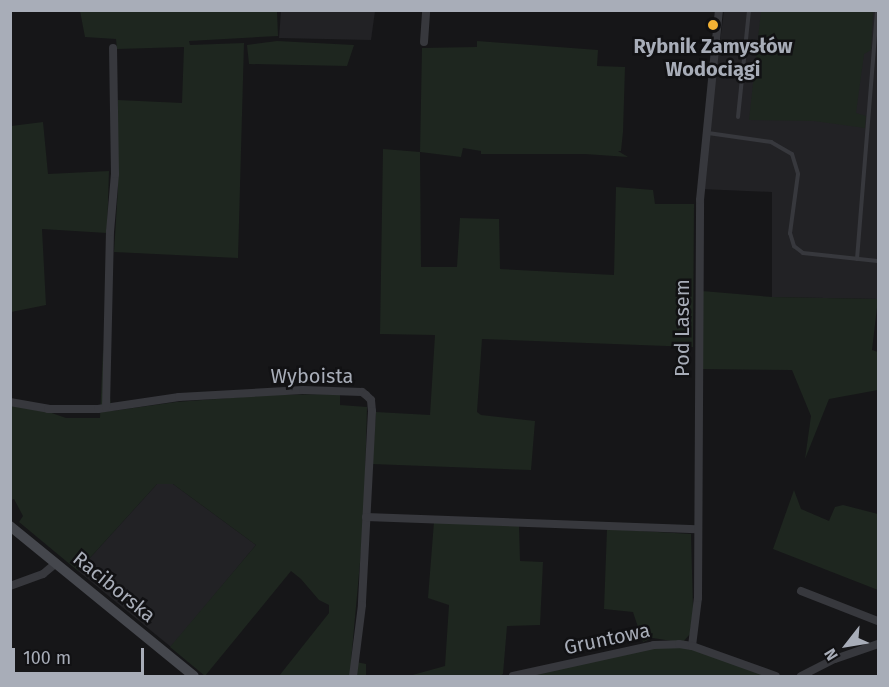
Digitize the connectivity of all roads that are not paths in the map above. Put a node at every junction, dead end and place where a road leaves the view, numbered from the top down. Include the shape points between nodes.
1 (426, 10) edge
2 (719, 10) edge
3 (749, 10) edge
4 (877, 10) edge
5 (424, 42) dead end
6 (113, 48) dead end
7 (738, 117) dead end
8 (707, 133) junction
9 (857, 259) junction
10 (879, 261) edge
11 (10, 402) edge
12 (106, 407) junction
13 (366, 517) junction
14 (10, 526) edge
15 (698, 529) junction
16 (56, 563) junction
17 (10, 586) edge
18 (801, 591) dead end
19 (879, 621) edge
20 (879, 644) edge
21 (692, 646) junction
22 (194, 676) edge
23 (353, 676) edge
24 (513, 676) edge
25 (776, 676) edge
26 (801, 676) edge

1 - 5 street
2 - 8 street, Pod Lasem
3 - 7 lane
4 - 9 lane
6 - 12 street via 115,174
8 - 9 lane via 771,142 786,148 796,160 798,174 790,233 794,246 803,253
8 - 15 street, Pod Lasem via 699,240
9 - 10 lane
11 - 12 street, Wyboista via 48,409
12 - 13 street, Wyboista via 179,397 303,390 362,392 371,400 372,407
13 - 15 street
13 - 23 street, Wyboista via 362,605
14 - 16 main road, Raciborska
15 - 21 street, Pod Lasem via 698,598
16 - 17 street via 43,574
16 - 22 main road, Raciborska
18 - 19 street
20 - 26 street
21 - 24 street, Gruntowa via 654,645
21 - 25 street, Gruntowa

